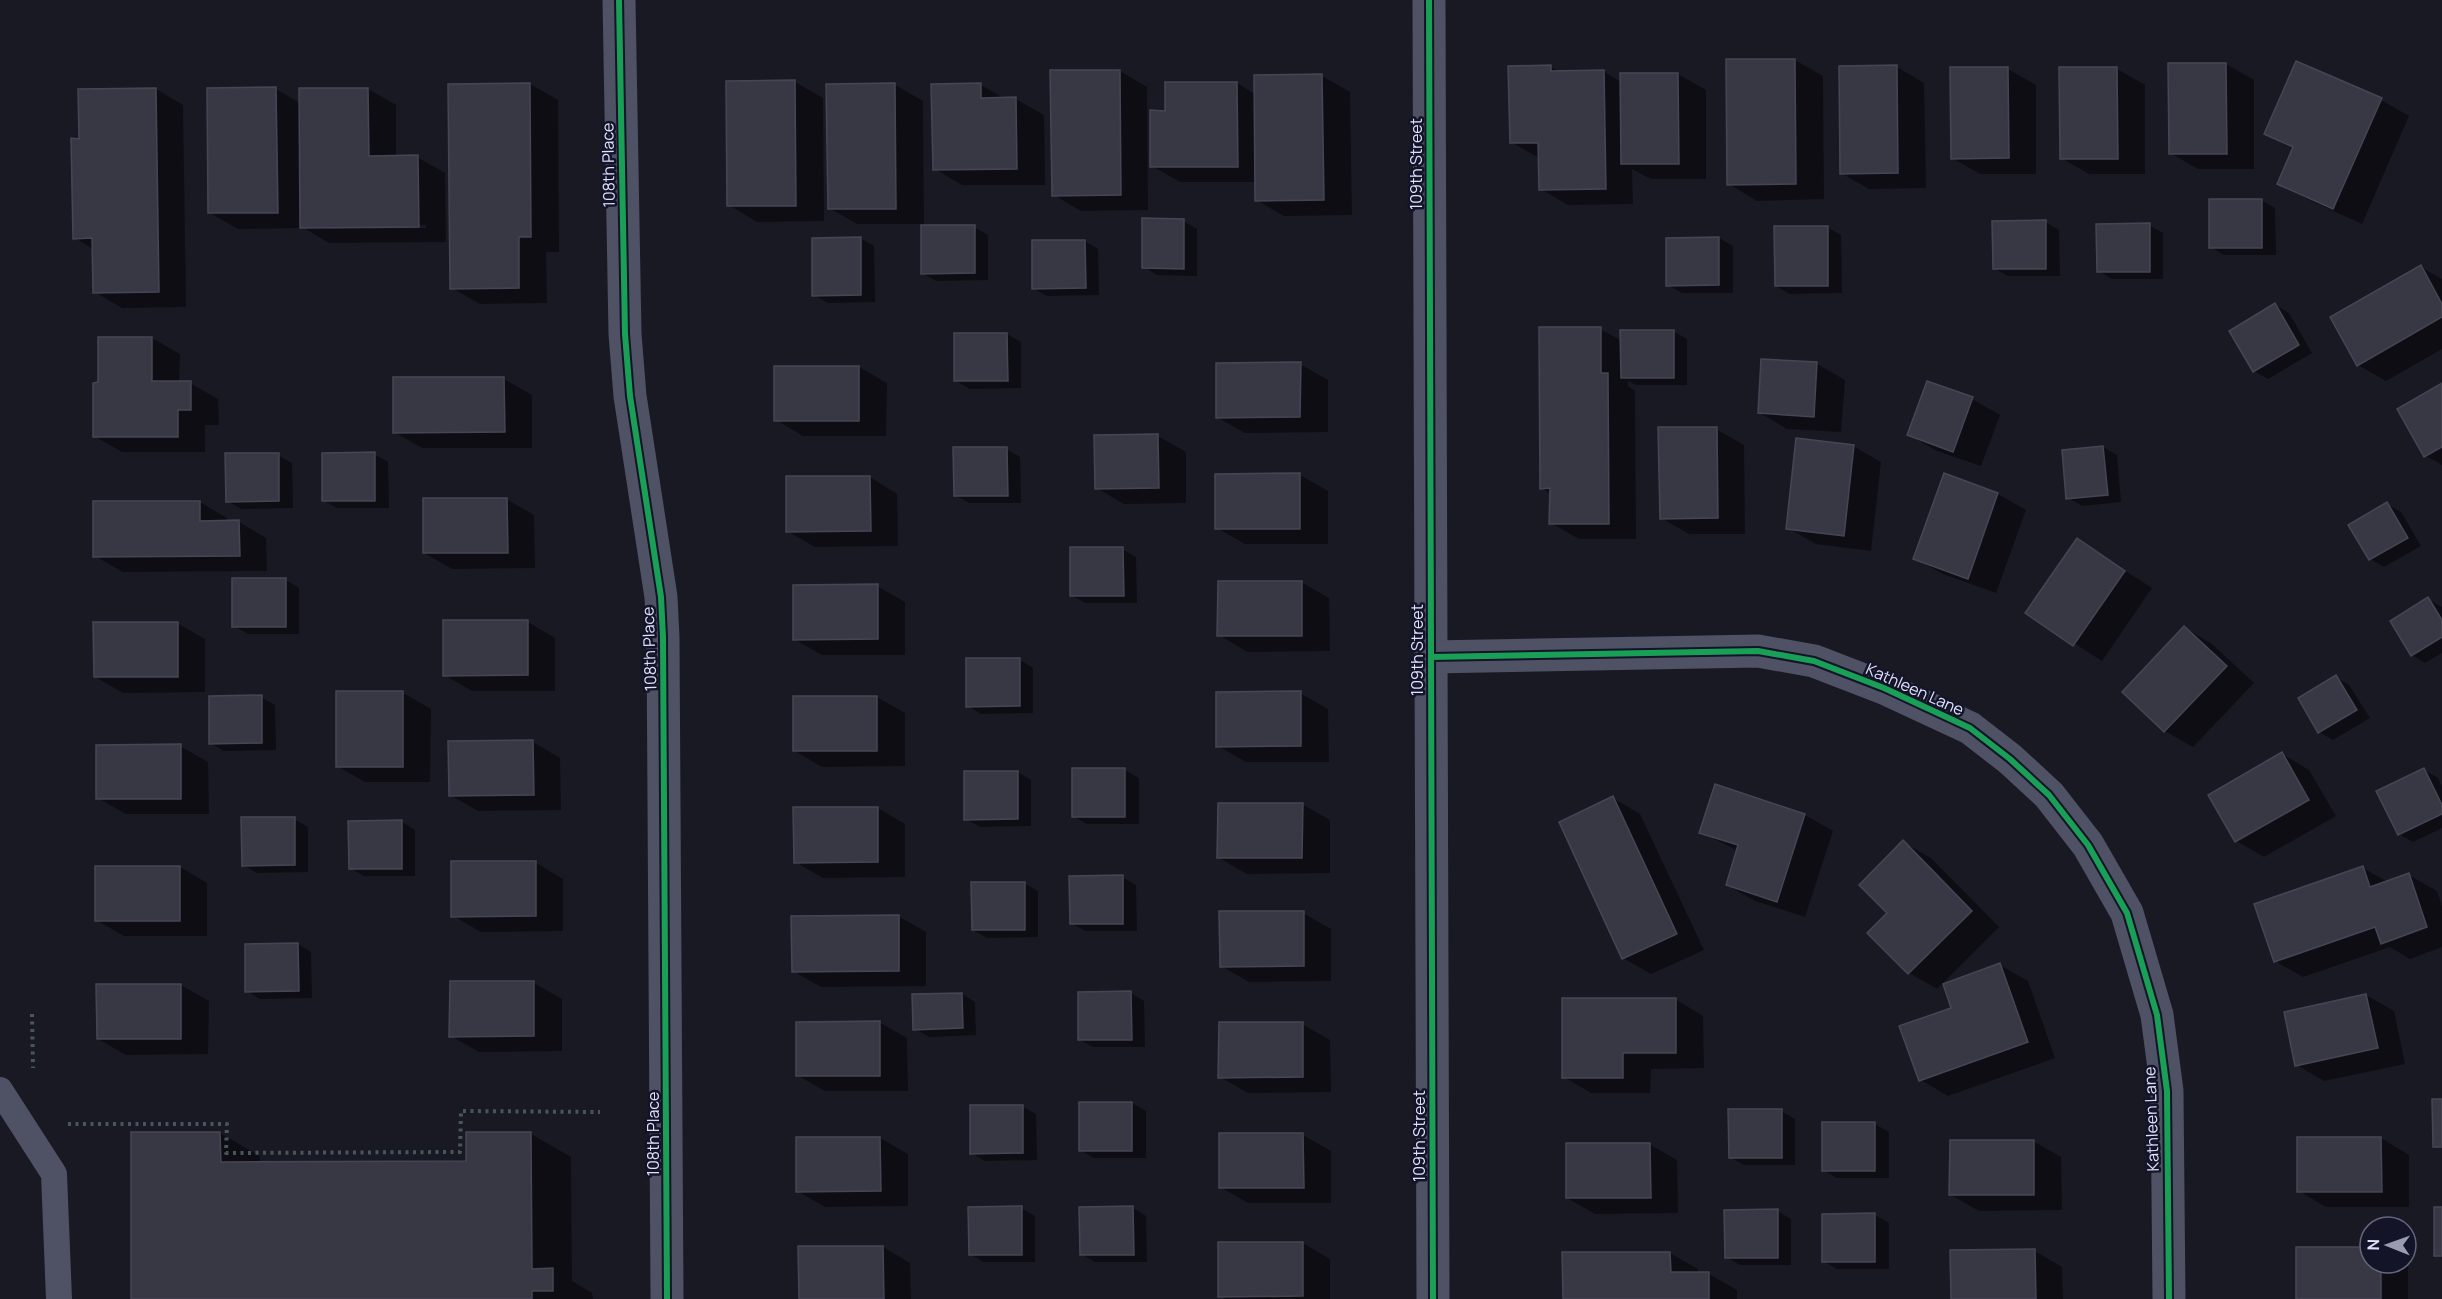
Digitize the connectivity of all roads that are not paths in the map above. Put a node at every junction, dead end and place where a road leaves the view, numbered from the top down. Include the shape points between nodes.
1 (619, 0) edge
2 (1429, 0) edge
3 (1431, 657) junction
4 (0, 1090) edge
5 (59, 1299) edge
6 (667, 1299) edge
7 (1433, 1299) edge
8 (2169, 1299) edge

1 - 6 street, 108th Place via 625,334 663,637
2 - 3 street, 109th Street
3 - 7 street, 109th Street
3 - 8 street, Kathleen Lane via 1758,651 1814,661 1884,688 1970,728 2010,759 2049,795 2088,845 2127,913 2157,1015 2167,1091
4 - 5 lane via 54,1174

